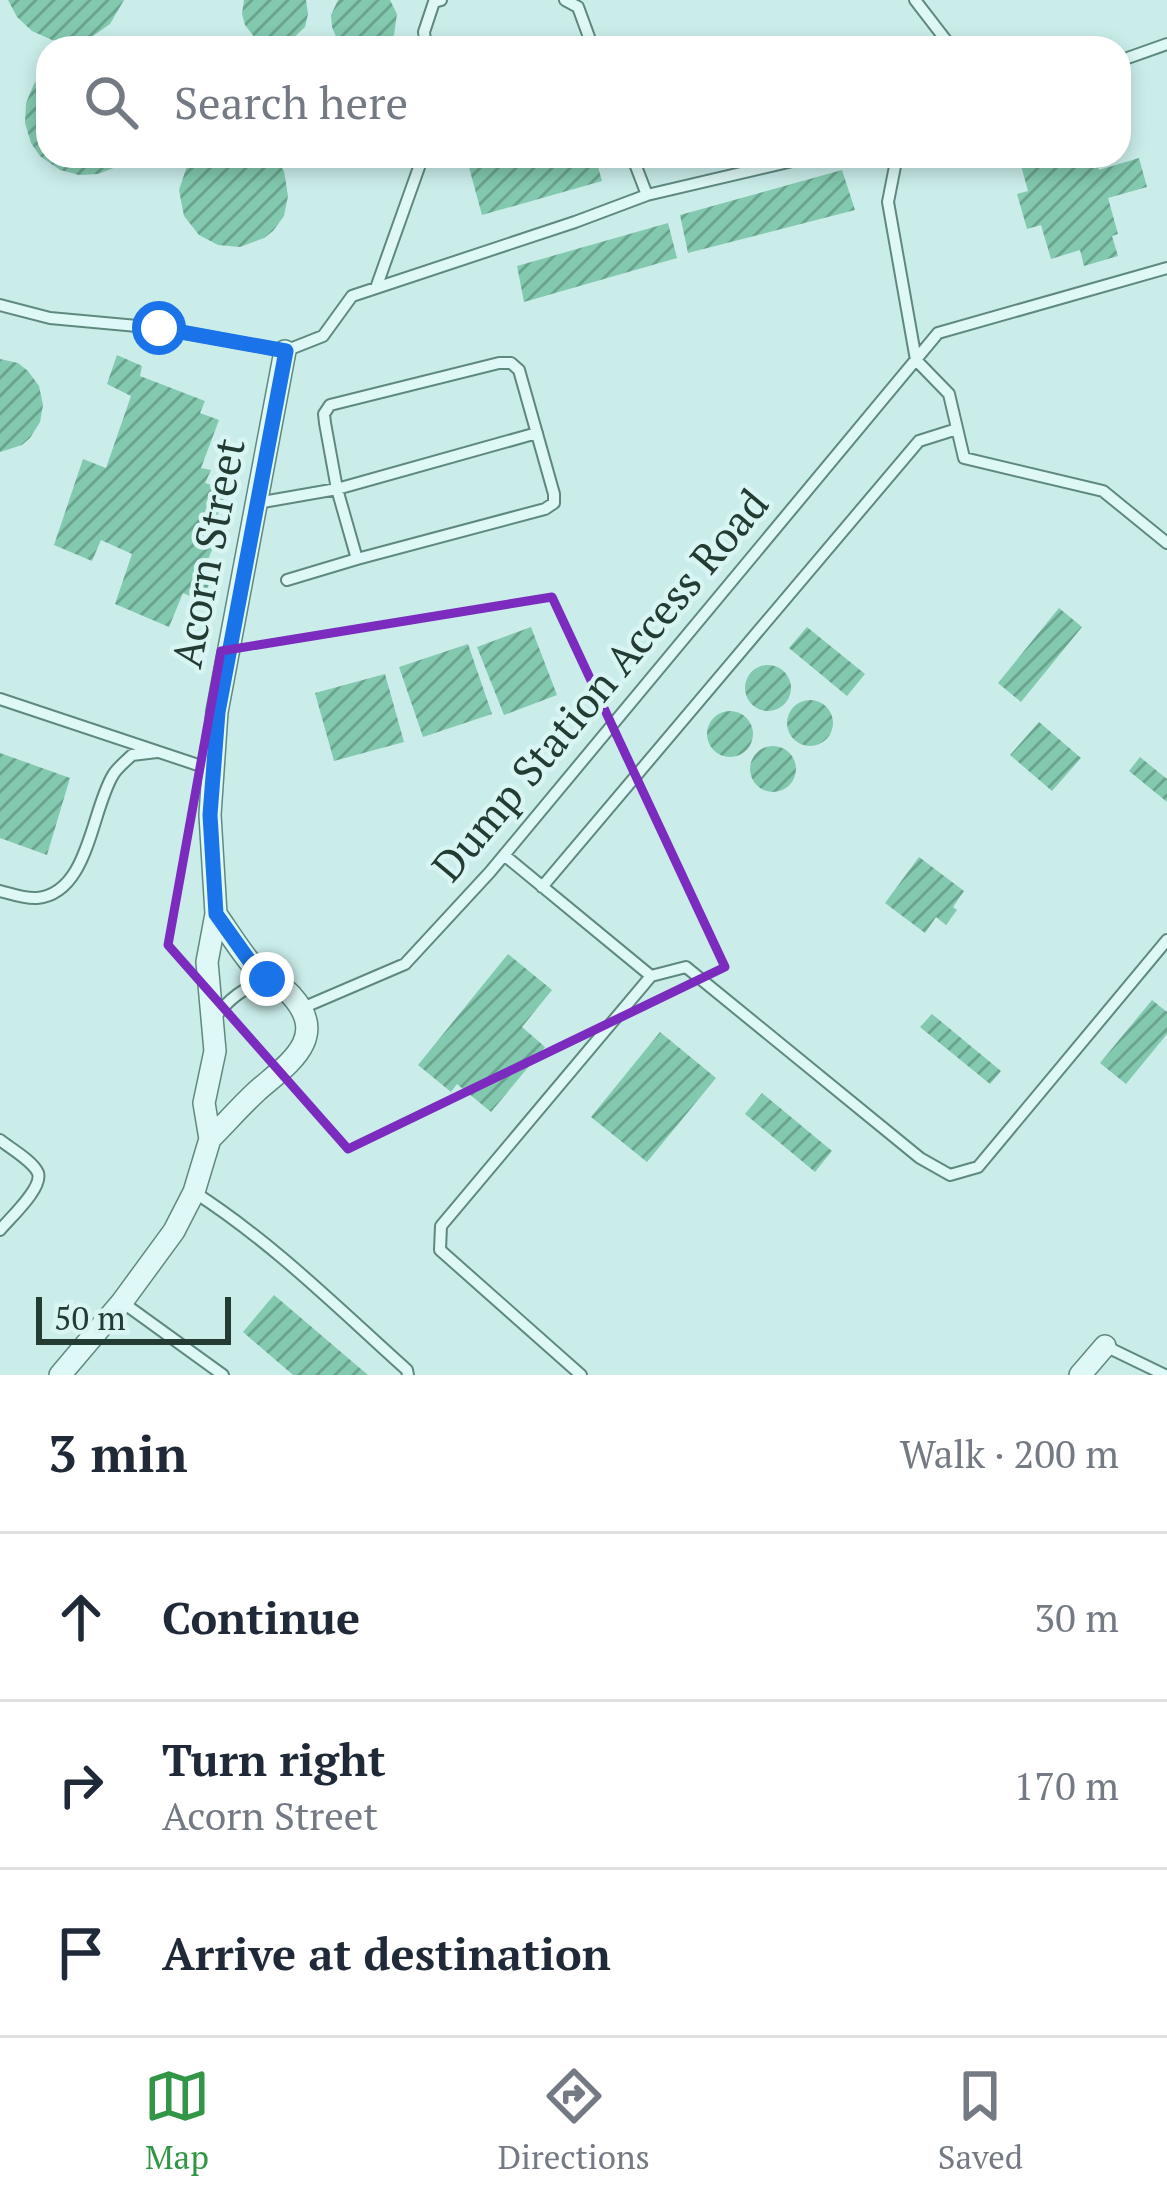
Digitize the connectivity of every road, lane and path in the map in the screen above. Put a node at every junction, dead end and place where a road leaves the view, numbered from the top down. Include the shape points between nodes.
1 (441, 0) edge
2 (565, 0) edge
3 (915, 0) edge
4 (424, 36) edge
5 (589, 36) edge
6 (943, 36) edge
7 (1167, 44) edge
8 (1131, 57) edge
9 (419, 168) edge
10 (637, 168) edge
11 (763, 168) edge
12 (895, 168) edge
13 (647, 195) junction
14 (1167, 268) edge
15 (376, 289) junction
16 (0, 305) edge
17 (286, 351) junction
18 (916, 359) junction
19 (957, 428) junction
20 (537, 433) junction
21 (337, 489) junction
22 (257, 503) junction
23 (1167, 543) edge
24 (357, 559) junction
25 (287, 580) dead end
26 (0, 699) edge
27 (157, 752) junction
28 (213, 770) junction
29 (504, 854) junction
30 (542, 886) junction
31 (0, 891) edge
32 (216, 914) junction
33 (1167, 940) edge
34 (651, 976) junction
35 (267, 979) junction
36 (300, 1009) junction
37 (214, 1020) junction
38 (209, 1138) junction
39 (0, 1140) edge
40 (194, 1192) junction
41 (0, 1230) edge
42 (122, 1302) junction
43 (1105, 1346) joint
44 (60, 1375) edge
45 (223, 1375) edge
46 (408, 1375) edge
47 (581, 1375) edge
48 (1080, 1375) edge
49 (1165, 1375) edge

1 - 4 lane
2 - 5 lane via 578,7
3 - 6 lane
7 - 8 lane
9 - 15 lane
10 - 13 lane
11 - 13 lane
12 - 18 lane via 888,202
13 - 15 lane
14 - 18 lane, Dump Station Access Road via 938,333
15 - 17 lane via 352,296 322,337
16 - 17 lane
17 - 22 street, Acorn Street
18 - 19 lane via 949,394
18 - 29 lane, Dump Station Access Road
19 - 23 lane via 964,458 1103,491
19 - 30 lane via 919,441
20 - 21 lane
20 - 21 lane via 512,363 330,406 325,423
20 - 24 lane via 554,503
21 - 22 lane
21 - 24 lane
22 - 28 street, Acorn Street
24 - 25 lane
26 - 27 lane
27 - 28 lane
27 - 31 lane via 132,754 113,775 70,879 43,898
28 - 32 street, Acorn Street
29 - 30 lane
29 - 36 lane, Dump Station Access Road via 405,964
30 - 34 lane
32 - 35 street
32 - 37 street, Acorn Street via 207,962
33 - 34 lane via 978,1167 950,1175 686,968
34 - 47 lane via 441,1226 440,1250
35 - 36 street
35 - 37 lane via 228,1000
36 - 38 street via 307,1025 296,1058
37 - 38 street, Acorn Street via 204,1102
38 - 40 street, Acorn Street
39 - 41 lane via 37,1169 39,1180
40 - 42 street, Acorn Street
40 - 46 lane via 266,1244
42 - 44 street, Acorn Street
42 - 45 lane
43 - 48 street
43 - 49 lane

